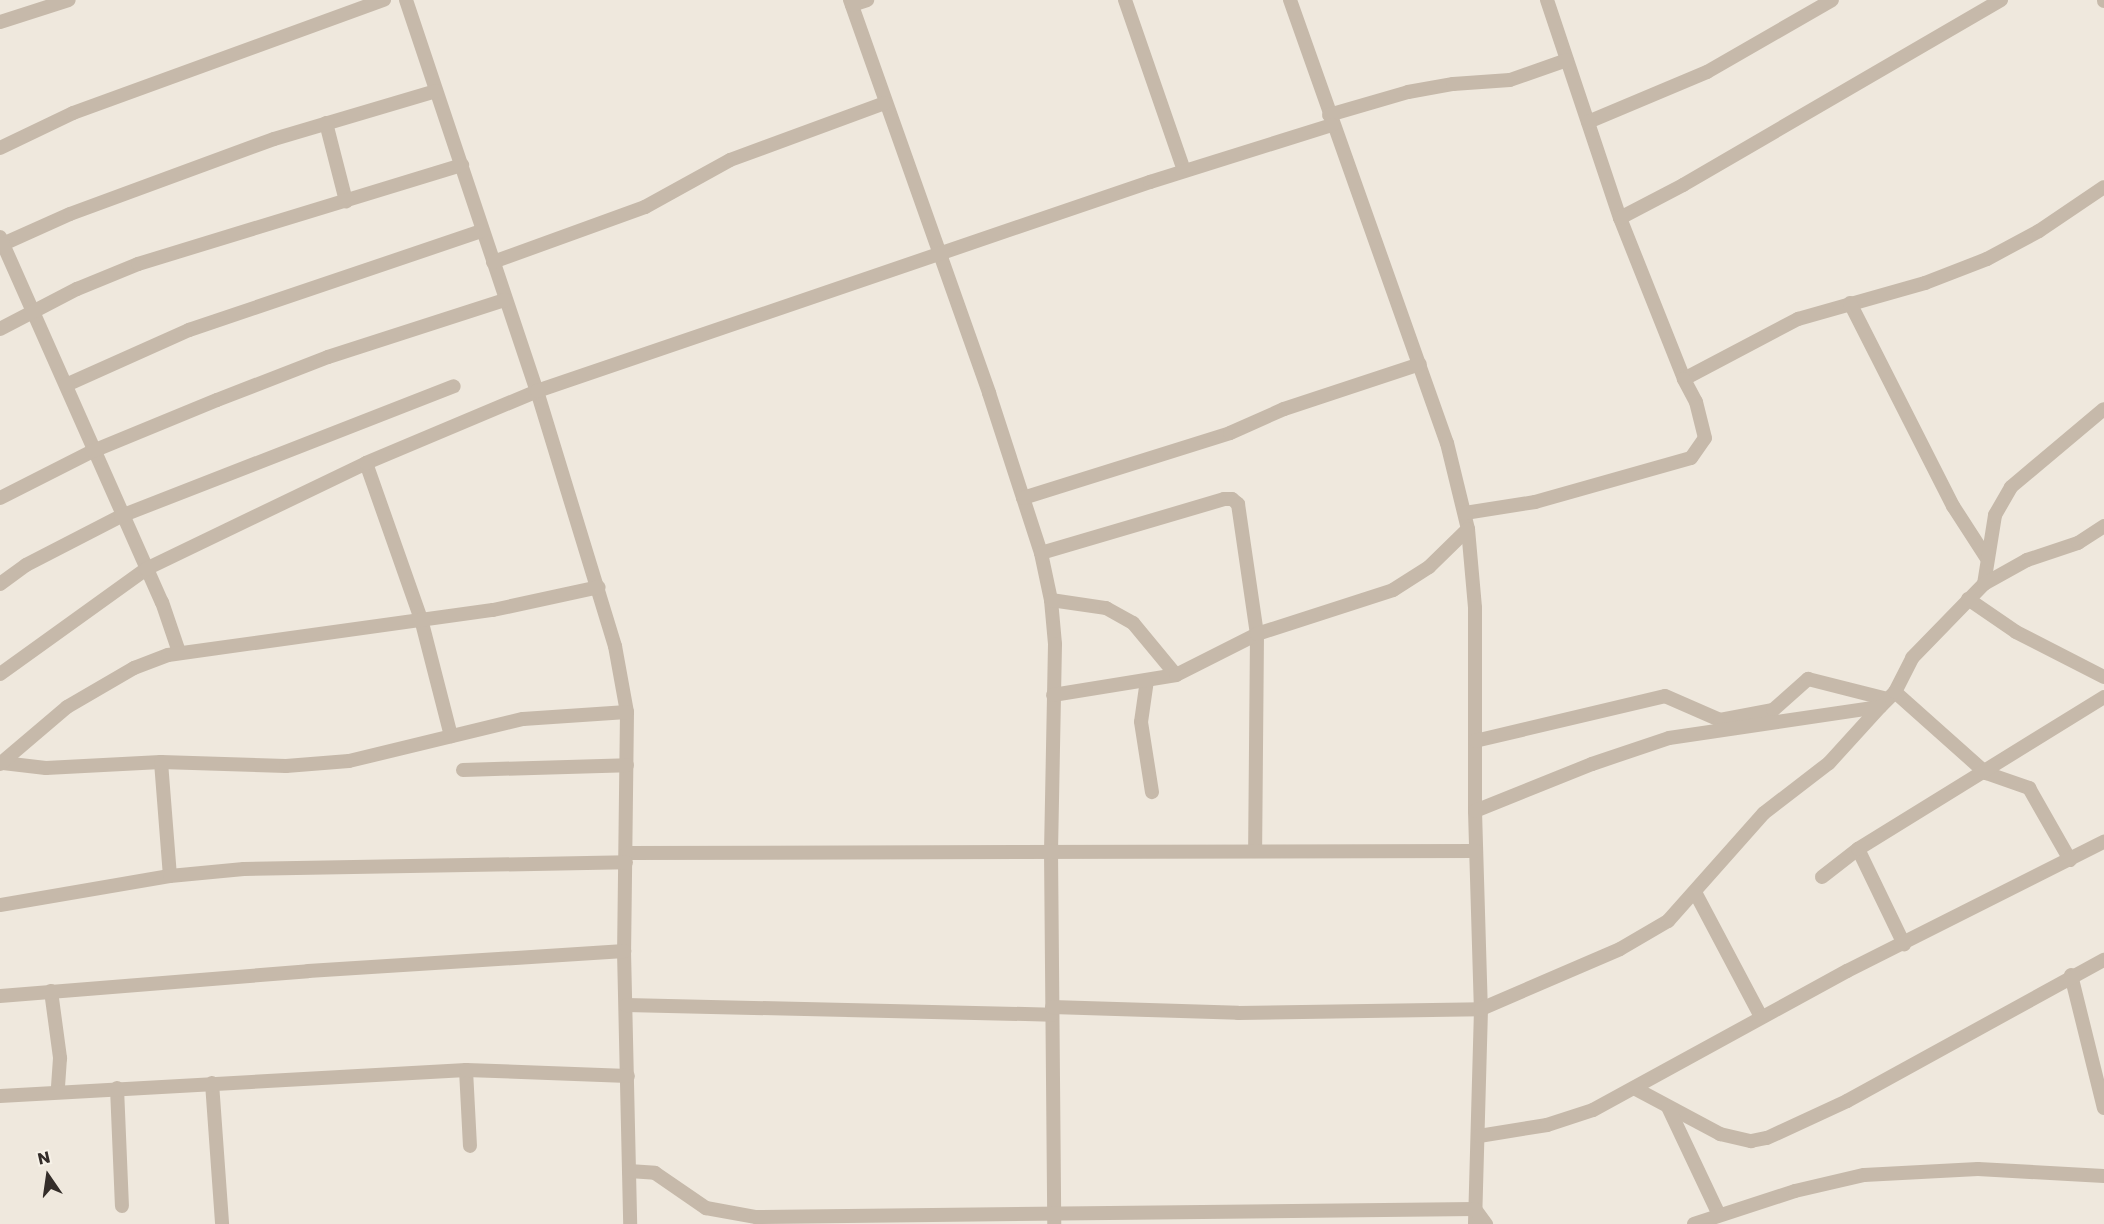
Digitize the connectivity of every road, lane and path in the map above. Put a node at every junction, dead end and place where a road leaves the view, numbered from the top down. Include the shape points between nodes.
1 (69, 0) edge
2 (384, 0) edge
3 (406, 0) edge
4 (867, 0) edge
5 (1125, 0) edge
6 (1290, 0) edge
7 (1546, 0) edge
8 (1832, 0) edge
9 (2001, 0) edge
10 (851, 2) edge
11 (0, 22) edge
12 (1567, 60) junction
13 (436, 91) junction
14 (885, 103) junction
15 (1331, 120) junction
16 (1588, 122) junction
17 (326, 123) junction
18 (0, 148) edge
19 (462, 165) junction
20 (1184, 170) junction
21 (2104, 187) edge
22 (346, 201) junction
23 (1620, 218) junction
24 (482, 231) junction
25 (1, 240) edge
26 (938, 254) junction
27 (493, 262) junction
28 (506, 300) junction
29 (1850, 303) junction
30 (34, 312) junction
31 (0, 329) edge
32 (1420, 364) junction
33 (1684, 379) junction
34 (66, 385) junction
35 (454, 386) dead end
36 (537, 391) junction
37 (2104, 409) edge
38 (93, 451) junction
39 (366, 463) junction
40 (0, 498) edge
41 (1023, 498) junction
42 (1465, 513) junction
43 (121, 516) junction
44 (2104, 526) edge
45 (1468, 529) junction
46 (1041, 553) junction
47 (1986, 556) junction
48 (146, 569) junction
49 (0, 584) edge
50 (1984, 584) junction
51 (599, 587) junction
52 (1968, 599) junction
53 (1051, 600) junction
54 (421, 619) junction
55 (1257, 634) junction
56 (179, 651) junction
57 (0, 674) edge
58 (1176, 675) junction
59 (2104, 677) edge
60 (1147, 680) junction
61 (1053, 695) junction
62 (2104, 697) edge
63 (1887, 699) junction
64 (627, 712) junction
65 (451, 736) junction
66 (1475, 741) junction
67 (161, 762) junction
68 (1, 763) edge
69 (627, 765) junction
70 (463, 770) dead end
71 (1986, 772) junction
72 (1152, 792) dead end
73 (1474, 811) junction
74 (2104, 842) edge
75 (1858, 849) junction
76 (1051, 850) junction
77 (1255, 851) junction
78 (1476, 851) junction
79 (627, 857) junction
80 (2070, 860) junction
81 (170, 876) junction
82 (1822, 877) dead end
83 (1696, 894) junction
84 (0, 905) edge
85 (1904, 944) junction
86 (624, 951) junction
87 (2104, 960) edge
88 (2071, 975) junction
89 (51, 991) junction
90 (0, 996) edge
91 (626, 1005) junction
92 (1481, 1009) junction
93 (1052, 1011) junction
94 (1761, 1017) junction
95 (466, 1070) junction
96 (628, 1076) junction
97 (212, 1083) junction
98 (117, 1088) junction
99 (1634, 1088) junction
100 (58, 1090) junction
101 (0, 1096) edge
102 (1668, 1107) junction
103 (2104, 1108) edge
104 (1479, 1136) junction
105 (470, 1146) dead end
106 (629, 1171) junction
107 (2104, 1176) edge
108 (122, 1206) dead end
109 (1475, 1209) junction
110 (1719, 1215) junction
111 (1054, 1219) edge
112 (222, 1224) edge
113 (630, 1224) edge
114 (1475, 1224) edge
115 (1486, 1224) edge
116 (1694, 1224) edge

1 - 11 street
2 - 18 street via 73,113
3 - 13 street
4 - 10 street
5 - 20 street
6 - 15 street
7 - 12 street
8 - 16 street via 1707,72
9 - 23 street
10 - 14 street
12 - 15 street via 1510,80 1408,92
12 - 16 street
13 - 17 street
13 - 19 street
14 - 26 street
14 - 27 street via 730,160 645,207
15 - 20 street
15 - 32 street
16 - 23 street
17 - 22 street
17 - 25 street
19 - 22 street
19 - 24 street
20 - 26 street
21 - 29 street via 2039,231 1987,259 1925,283
22 - 30 street via 138,264
23 - 33 street
24 - 27 street
24 - 34 street via 189,330
25 - 30 street
26 - 36 street
26 - 41 street
27 - 28 street
28 - 36 street
28 - 38 street via 328,357
29 - 33 street via 1786,324
29 - 47 street via 1949,497
30 - 31 street
30 - 34 street
32 - 41 street via 1284,409 1230,433
32 - 42 street via 1447,443
33 - 42 street via 1703,422 1705,438 1691,458 1535,502
34 - 38 street
35 - 43 street
36 - 39 street
36 - 51 street
37 - 47 street via 2011,487 1995,515
38 - 40 street
38 - 43 street
39 - 48 street
39 - 54 street
41 - 46 street
42 - 45 street
43 - 48 street
43 - 49 street via 26,565
44 - 50 street via 2078,543 2027,560
45 - 55 street via 1429,567 1393,590
45 - 66 street via 1475,609
46 - 53 street
46 - 55 street via 1232,498 1240,511
47 - 50 street
48 - 56 street
48 - 57 street
50 - 52 street
51 - 54 street via 493,610
51 - 64 street
52 - 59 street via 2016,632
52 - 63 street via 1912,658
53 - 58 street via 1106,608 1133,623
53 - 61 street
54 - 56 street via 309,637
54 - 65 street
55 - 58 street
55 - 77 street
56 - 68 street via 134,668 67,707
58 - 60 street
60 - 61 street
60 - 72 street via 1142,722
61 - 76 street
62 - 71 street
63 - 66 street via 1808,679 1773,710 1720,720 1665,696
63 - 71 street
63 - 73 street via 1670,738
63 - 83 street via 1829,763 1764,813
64 - 65 street via 523,719
64 - 69 street
65 - 67 street via 328,762 286,766
66 - 73 street
67 - 68 street via 46,768
67 - 81 street
69 - 70 street
69 - 79 street
71 - 75 street
71 - 80 street via 2028,788
73 - 78 street
74 - 80 street
75 - 82 street
75 - 85 street
76 - 77 street
76 - 79 street
76 - 93 street
77 - 78 street
78 - 92 street
79 - 81 street via 244,869
79 - 86 street
80 - 85 street
81 - 84 street
83 - 92 street via 1668,921 1620,949
83 - 94 street
85 - 94 street
86 - 89 street
86 - 91 street
87 - 88 street
88 - 102 street via 1847,1101 1767,1138 1735,1139
88 - 103 street
89 - 90 street
89 - 100 street via 60,1058
91 - 93 street
91 - 96 street
92 - 93 street
92 - 104 street
93 - 111 street
94 - 99 street
95 - 96 street
95 - 97 street
95 - 105 street
96 - 106 street
97 - 98 street
97 - 112 street
98 - 100 street
98 - 108 street
99 - 102 street
99 - 104 street via 1593,1110 1547,1125
100 - 101 street
102 - 110 street
104 - 109 street
106 - 111 street via 655,1173 706,1208 756,1217
106 - 113 street
107 - 110 street via 1978,1169 1864,1175
109 - 111 street
109 - 114 street
109 - 115 street
110 - 116 street

